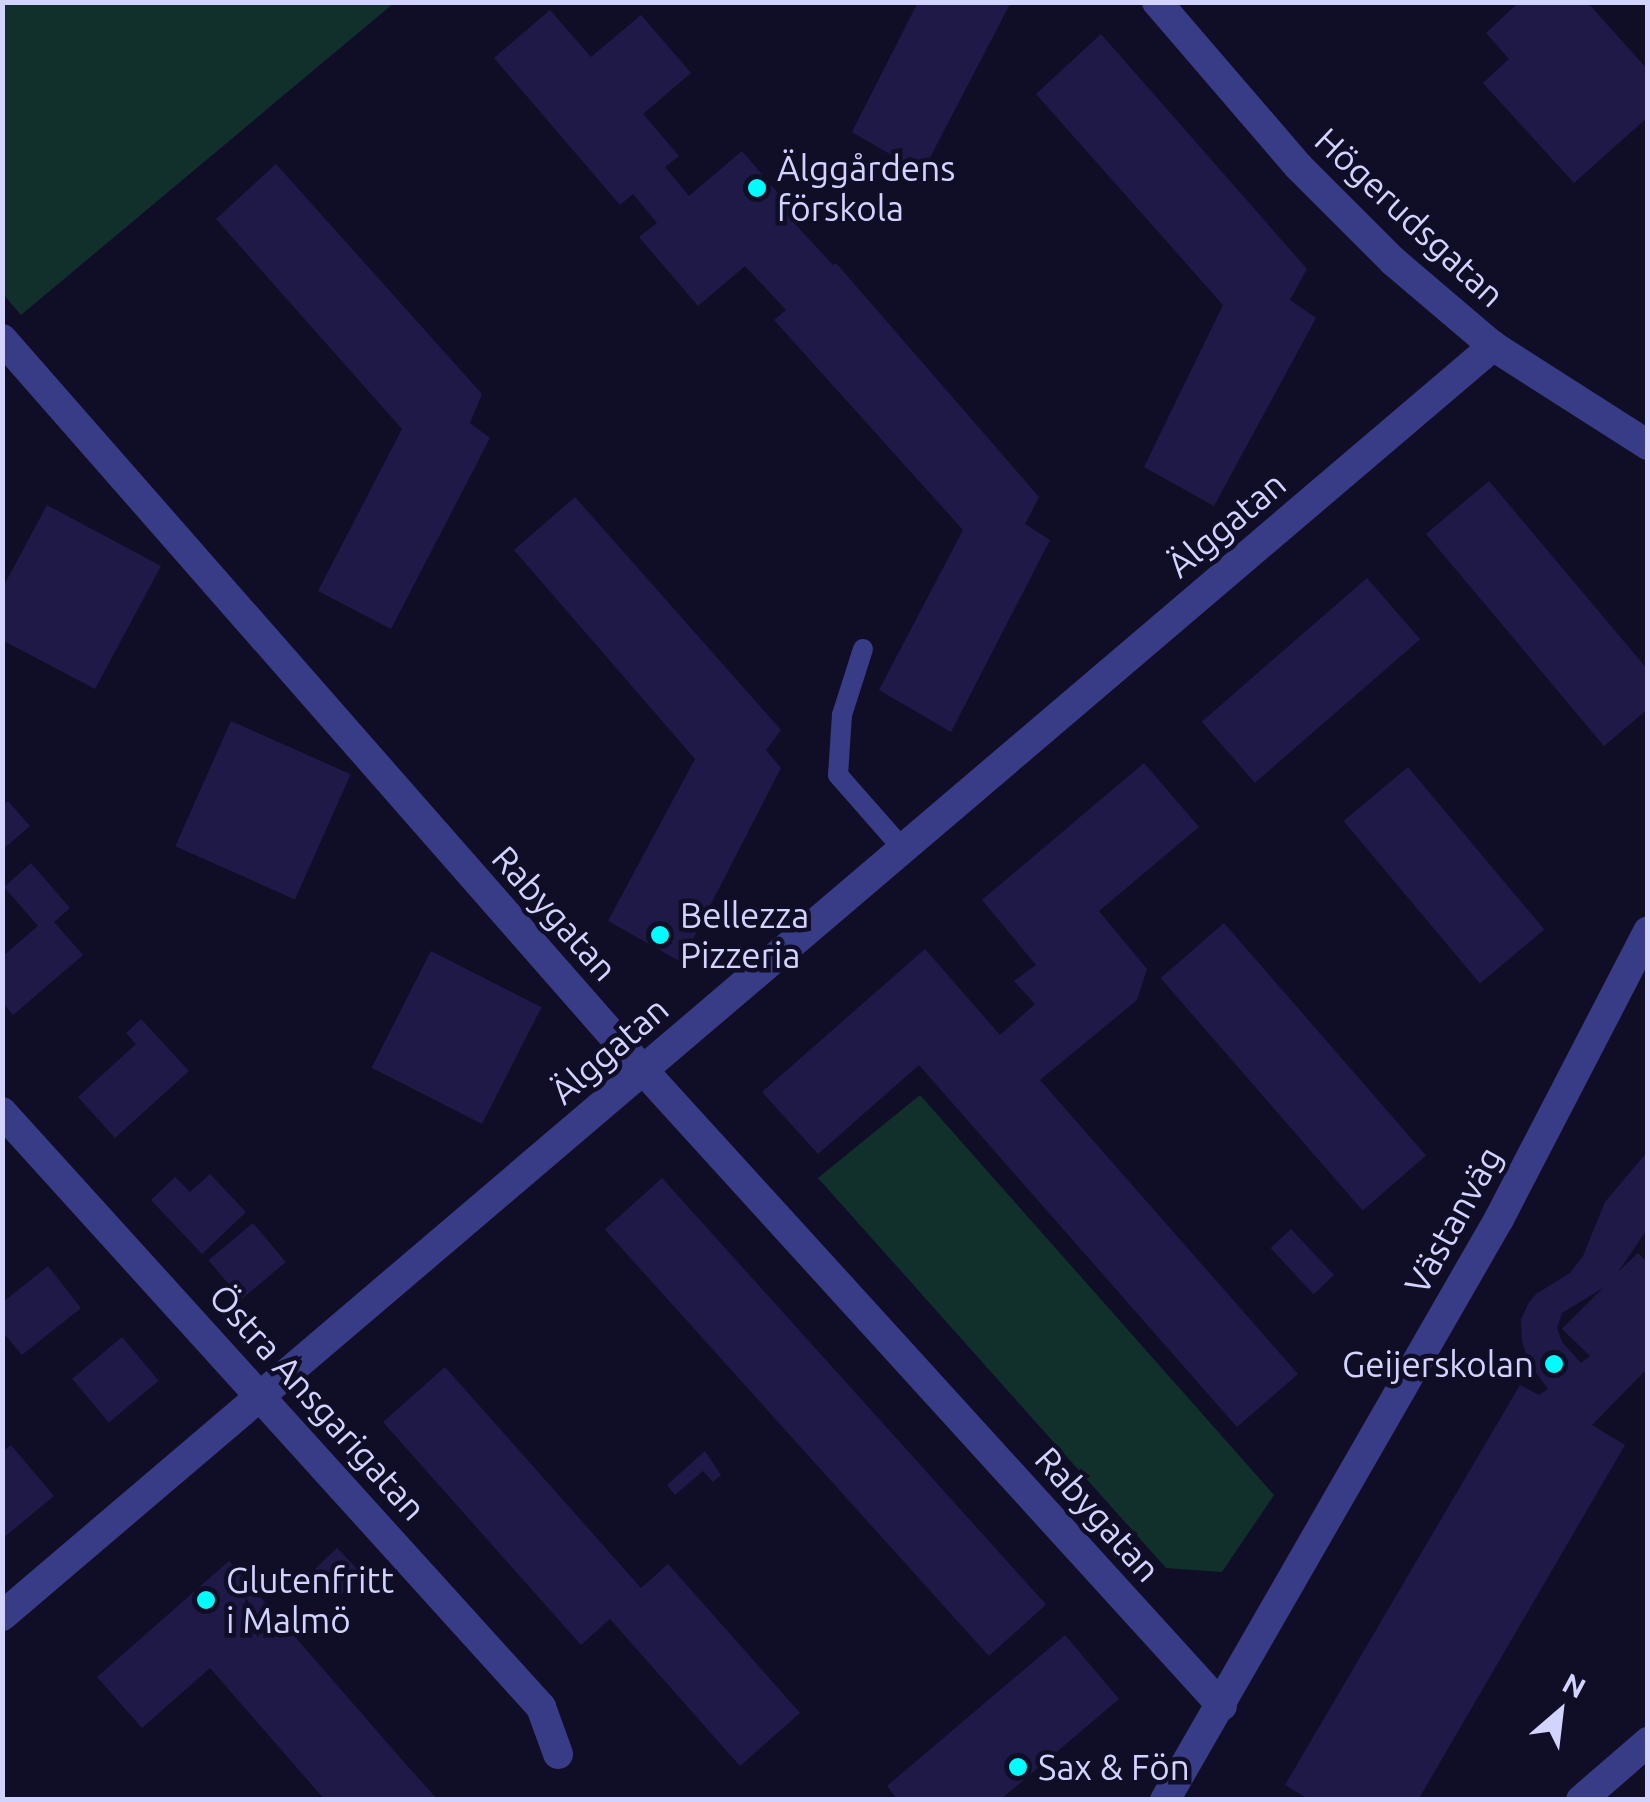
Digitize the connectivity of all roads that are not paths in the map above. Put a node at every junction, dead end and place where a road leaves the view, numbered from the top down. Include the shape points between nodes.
1 (1157, 2) edge
2 (2, 340) edge
3 (1493, 346) junction
4 (1648, 444) edge
5 (863, 649) dead end
6 (903, 849) junction
7 (1648, 930) edge
8 (644, 1070) junction
9 (2, 1112) edge
10 (264, 1396) junction
11 (2, 1616) edge
12 (1222, 1706) junction
13 (1648, 1742) edge
14 (558, 1754) dead end
15 (1164, 1800) edge
16 (1581, 1800) edge

1 - 3 street, Högerudsgatan via 1298,166 1393,261
2 - 8 street, Rabygatan
3 - 4 street, Högerudsgatan
3 - 6 street, Älggatan
5 - 6 lane via 842,715 838,775
6 - 8 street, Älggatan
7 - 12 street, Västanväg via 1499,1219
8 - 10 street, Älggatan
8 - 12 street, Rabygatan
9 - 10 street, Östra Ansgarigatan
10 - 11 street, Älggatan
10 - 14 street, Östra Ansgarigatan via 541,1707
12 - 15 street, Västanväg
13 - 16 street

